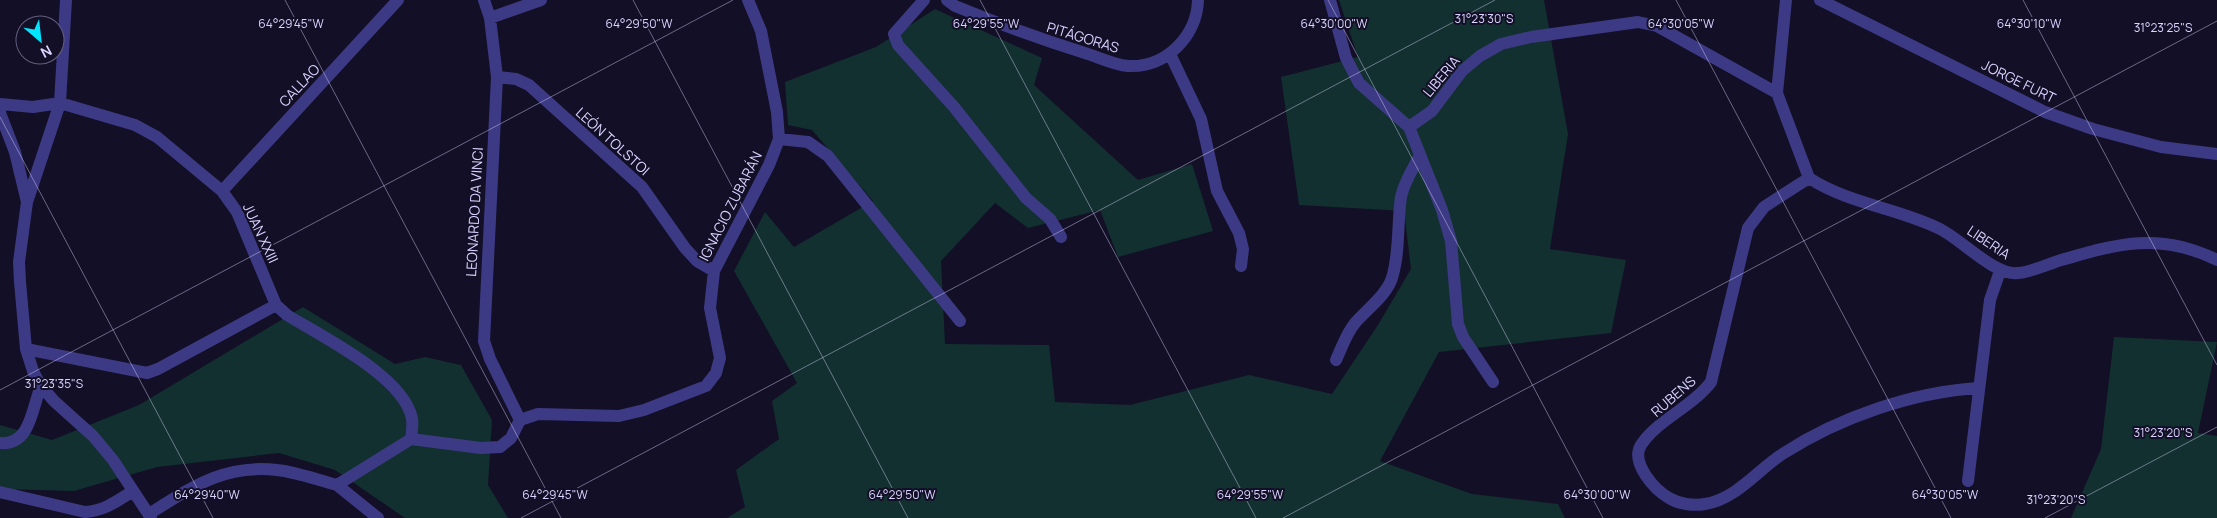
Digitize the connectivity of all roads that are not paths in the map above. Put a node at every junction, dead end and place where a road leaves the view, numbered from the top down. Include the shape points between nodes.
1 (66, 0) edge
2 (398, 0) edge
3 (484, 0) edge
4 (541, 0) edge
5 (748, 0) edge
6 (924, 0) edge
7 (947, 0) edge
8 (1198, 0) edge
9 (1330, 0) edge
10 (1786, 0) edge
11 (1820, 0) edge
12 (490, 18) junction
13 (1170, 54) junction
14 (497, 77) junction
15 (1776, 92) junction
16 (60, 103) junction
17 (0, 104) edge
18 (0, 113) edge
19 (1409, 127) junction
20 (779, 139) junction
21 (2217, 154) edge
22 (1420, 155) junction
23 (1809, 178) junction
24 (222, 191) junction
25 (27, 202) junction
26 (1061, 237) dead end
27 (2217, 260) edge
28 (1241, 266) dead end
29 (714, 270) junction
30 (2000, 271) junction
31 (276, 305) junction
32 (960, 321) dead end
33 (26, 349) junction
34 (1336, 360) dead end
35 (1493, 382) dead end
36 (41, 386) junction
37 (1979, 388) junction
38 (520, 420) junction
39 (412, 438) junction
40 (0, 443) edge
41 (1968, 481) dead end
42 (337, 485) junction
43 (133, 491) junction
44 (0, 492) edge
45 (150, 516) edge
46 (378, 518) edge

1 - 16 street
2 - 24 street, CALLAO
3 - 12 street, LEONARDO DA VINCI
4 - 12 street
5 - 20 street, IGNACIO ZUBARÁN via 761,31
6 - 26 street via 894,34 898,45 954,107 1026,198 1050,219
7 - 13 street, PITÁGORAS via 1026,35 1128,66 1151,63
8 - 13 street via 1198,13 1188,35
9 - 19 street via 1346,58 1360,83
10 - 15 street
11 - 21 street, JORGE FURT via 2045,112 2161,147
12 - 14 street, LEONARDO DA VINCI
13 - 28 street via 1201,119 1217,191 1239,233 1243,248
14 - 29 street, LEÓN TOLSTOI via 516,79 529,85 642,187 691,255
14 - 38 street, LEONARDO DA VINCI via 484,341
15 - 19 street, LIBERIA via 1657,26 1638,22 1531,36 1500,44 1462,71 1432,111
15 - 23 street
16 - 17 street, JUAN XXIII via 33,107
16 - 24 street, JUAN XXIII via 135,125 157,137
16 - 25 street
18 - 25 street via 15,152
19 - 22 street
20 - 29 street, IGNACIO ZUBARÁN via 769,165
20 - 32 street via 808,142 820,148
22 - 34 street via 1401,197 1392,280 1354,324
22 - 35 street via 1451,241 1458,324
23 - 30 street, LIBERIA via 1827,190 1939,228
23 - 37 street, RUBENS via 1764,207 1748,228 1711,382 1702,394 1649,436 1640,447 1642,468 1655,487 1669,498 1691,505 1707,504 1728,495 1797,445 1870,411 1946,390
24 - 31 street, JUAN XXIII via 238,212
25 - 33 street via 19,262
27 - 30 street, LIBERIA via 2194,251 2140,242 2114,245 2018,274
29 - 38 street, IGNACIO ZUBARÁN via 710,308 720,358 716,373 706,386 686,396 618,416 538,414
30 - 37 street via 1990,300
31 - 33 street via 147,373
31 - 39 street, JUAN XXIII via 389,381 403,398 412,418
33 - 36 street
36 - 40 street via 34,401 31,422 20,437 7,444
36 - 43 street via 93,436
37 - 41 street
38 - 39 street via 511,438 500,447 481,448
39 - 42 street
42 - 45 street via 278,470 224,473 198,483
42 - 46 street
43 - 44 street via 96,512
43 - 45 street

